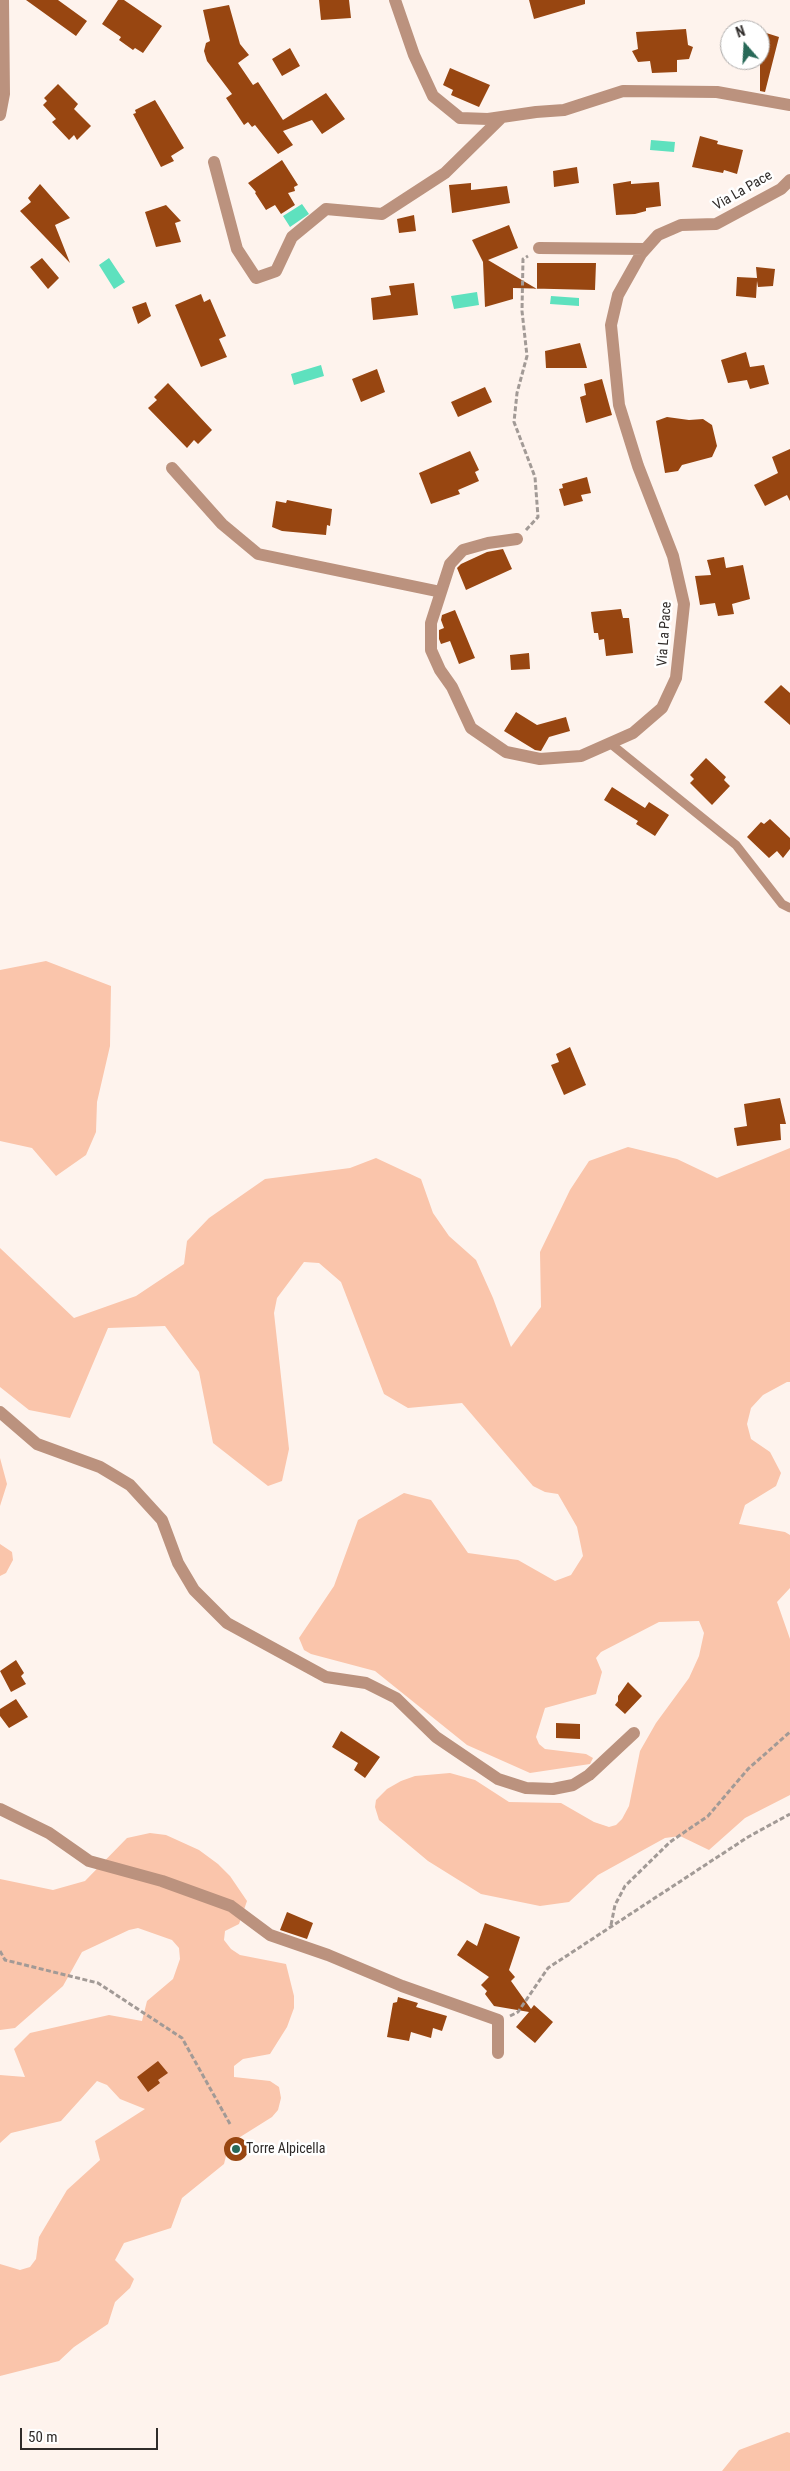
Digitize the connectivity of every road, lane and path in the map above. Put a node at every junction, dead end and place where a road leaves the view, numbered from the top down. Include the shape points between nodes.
1 (3, 0) edge
2 (395, 0) edge
3 (790, 105) edge
4 (0, 115) edge
5 (502, 117) junction
6 (214, 162) dead end
7 (790, 180) edge
8 (539, 248) joint
9 (645, 249) junction
10 (172, 468) dead end
11 (517, 540) joint
12 (441, 592) junction
13 (611, 744) junction
14 (790, 908) edge
15 (0, 1412) edge
16 (790, 1732) edge
17 (634, 1733) dead end
18 (0, 1809) edge
19 (790, 1814) edge
20 (611, 1925) junction
21 (0, 1951) edge
22 (498, 2020) junction
23 (498, 2053) dead end
24 (230, 2124) dead end

1 - 4 street via 4,94
2 - 5 street via 414,55 433,96 460,118
3 - 5 street via 717,92 622,91 564,110
5 - 6 street via 445,173 382,214 326,209 292,237 276,271 256,278 237,249
7 - 9 street, Via La Pace via 780,189 716,224 681,225 658,235
8 - 9 street
8 - 11 path via 523,259 522,311 527,356 517,393 514,422 535,476 538,517
9 - 13 street, Via La Pace via 618,295 611,326 613,357 619,405 638,466 673,556 684,604 676,678 662,708 633,733
10 - 12 street via 222,524 258,554
11 - 12 street, Via La Pace via 488,542 463,550 450,564
12 - 13 street, Via La Pace via 431,623 431,650 471,728 506,752 540,759 581,756
13 - 14 lane via 736,845 782,904
15 - 17 street via 37,1444 100,1467 130,1484 162,1520 178,1563 194,1590 227,1623 326,1677 366,1683 396,1698 436,1737 498,1779 526,1788 553,1789 573,1785 589,1775
16 - 20 path via 748,1769 708,1816 670,1842 625,1886 615,1905
18 - 22 street via 49,1833 89,1861 162,1881 231,1906 270,1935
19 - 20 path via 748,1837
20 - 22 path via 548,1968 518,2012
21 - 24 path via 5,1960 98,1983 182,2038
22 - 23 street

